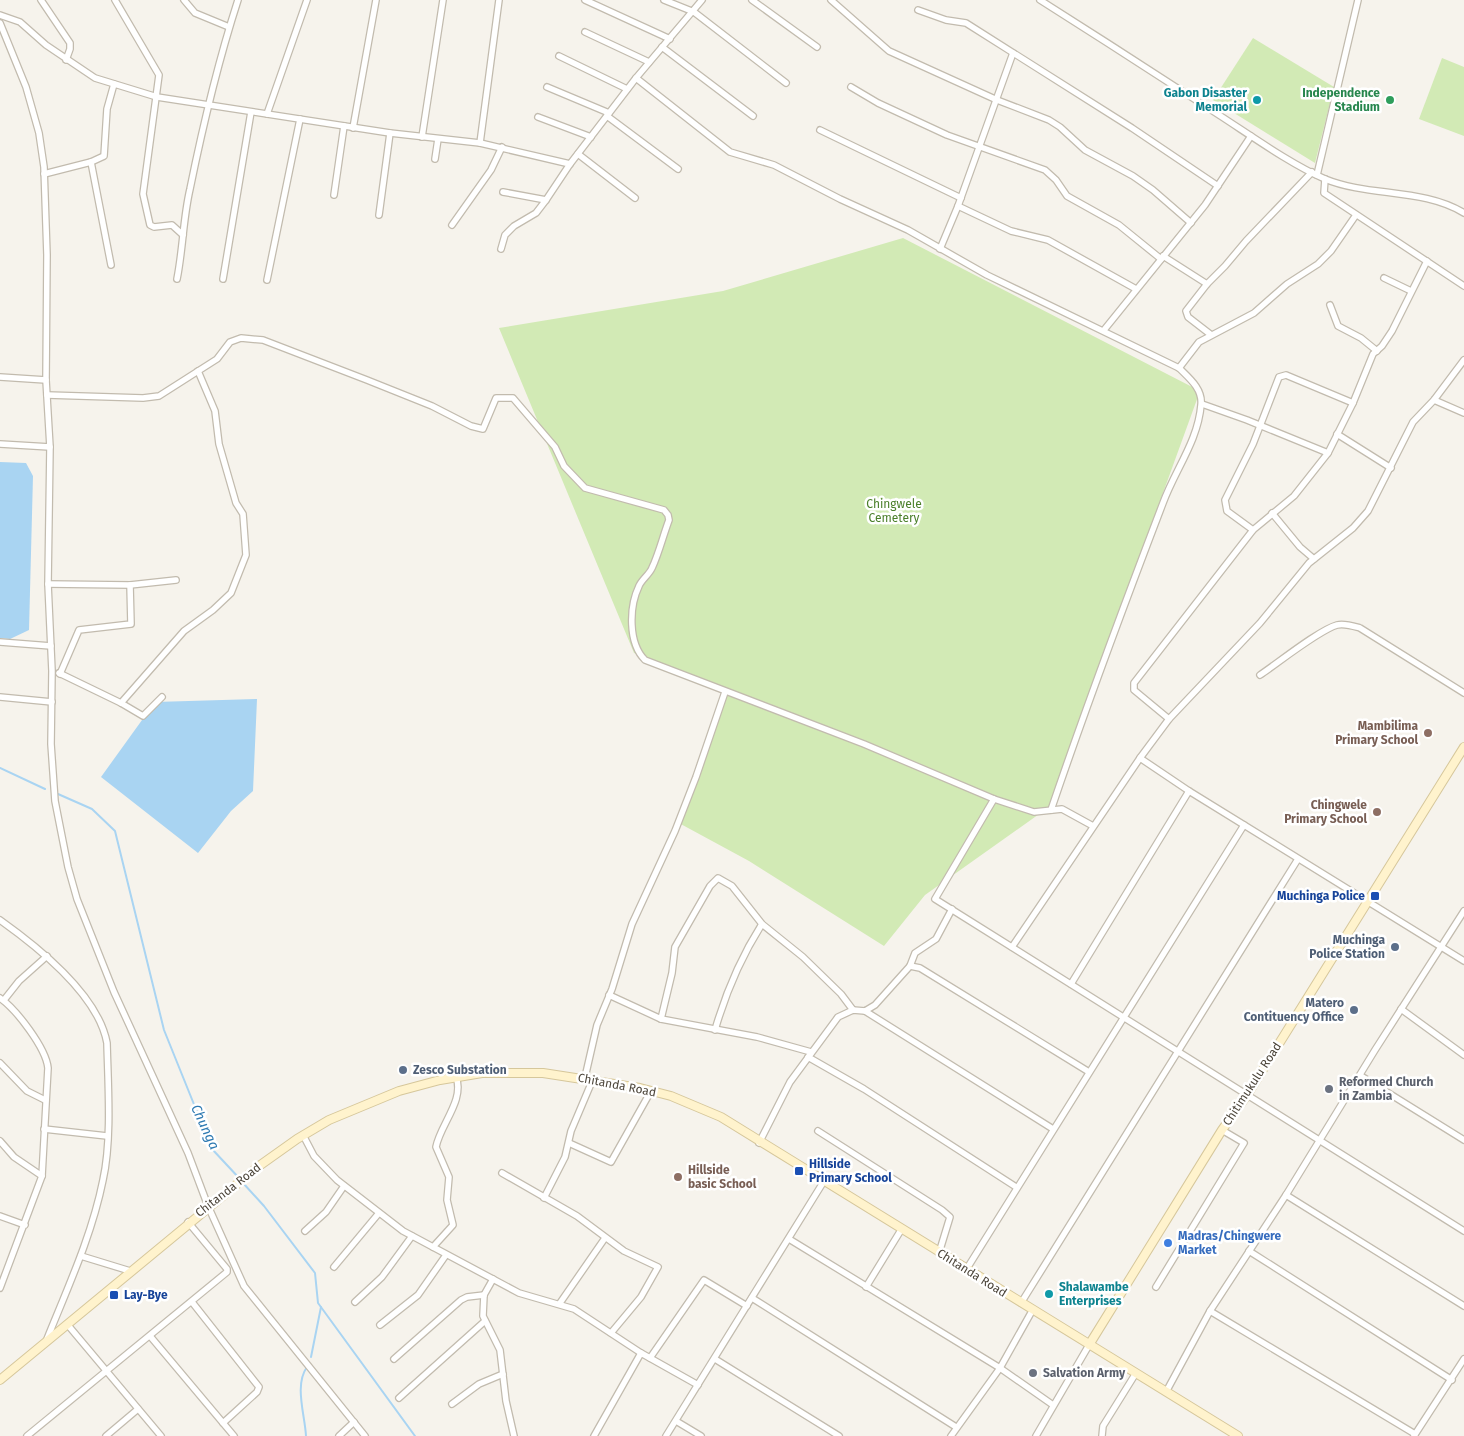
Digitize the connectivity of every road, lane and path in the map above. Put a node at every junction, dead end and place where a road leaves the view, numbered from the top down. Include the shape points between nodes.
1 (41, 0) edge
2 (115, 0) edge
3 (184, 0) edge
4 (238, 0) edge
5 (307, 0) edge
6 (376, 0) edge
7 (443, 0) edge
8 (500, 0) edge
9 (586, 0) edge
10 (664, 0) edge
11 (702, 0) edge
12 (752, 0) edge
13 (832, 0) edge
14 (1040, 0) edge
15 (1358, 0) edge
16 (918, 10) dead end
17 (694, 12) junction
18 (0, 15) edge
19 (0, 24) edge
20 (229, 27) junction
21 (585, 32) dead end
22 (670, 38) junction
23 (662, 47) junction
24 (816, 47) dead end
25 (1013, 53) junction
26 (559, 56) dead end
27 (66, 60) junction
28 (649, 62) junction
29 (636, 78) junction
30 (786, 83) dead end
31 (114, 84) junction
32 (546, 87) dead end
33 (851, 87) dead end
34 (627, 89) junction
35 (157, 97) junction
36 (997, 100) junction
37 (207, 104) junction
38 (251, 112) junction
39 (267, 114) junction
40 (608, 114) junction
41 (753, 116) dead end
42 (538, 117) dead end
43 (300, 119) junction
44 (344, 126) junction
45 (353, 128) junction
46 (820, 130) dead end
47 (390, 133) junction
48 (591, 136) junction
49 (1251, 136) junction
50 (422, 137) junction
51 (438, 139) junction
52 (480, 143) junction
53 (502, 147) junction
54 (979, 148) junction
55 (578, 154) junction
56 (436, 159) dead end
57 (91, 162) junction
58 (570, 164) junction
59 (678, 169) dead end
60 (44, 174) junction
61 (1314, 174) junction
62 (1325, 179) junction
63 (1218, 186) junction
64 (503, 192) dead end
65 (334, 195) dead end
66 (636, 198) dead end
67 (961, 198) junction
68 (546, 200) junction
69 (958, 206) junction
70 (1464, 213) edge
71 (379, 214) dead end
72 (1356, 215) junction
73 (1191, 223) junction
74 (452, 225) dead end
75 (183, 235) junction
76 (940, 248) junction
77 (501, 249) dead end
78 (1162, 257) junction
79 (1427, 261) junction
80 (111, 265) dead end
81 (1384, 278) dead end
82 (177, 279) dead end
83 (222, 279) dead end
84 (267, 280) dead end
85 (1207, 284) junction
86 (1464, 286) edge
87 (1136, 289) junction
88 (1411, 291) junction
89 (1330, 305) dead end
90 (1104, 330) junction
91 (1210, 334) junction
92 (1377, 351) junction
93 (1464, 360) edge
94 (1179, 368) junction
95 (198, 371) junction
96 (0, 377) edge
97 (46, 380) junction
98 (46, 396) junction
99 (1434, 400) junction
100 (1353, 403) junction
101 (1202, 404) junction
102 (1464, 413) edge
103 (1260, 426) junction
104 (1337, 434) junction
105 (0, 444) edge
106 (50, 448) junction
107 (1328, 453) junction
108 (1390, 468) junction
109 (1272, 513) junction
110 (1252, 530) junction
111 (1314, 559) junction
112 (176, 580) dead end
113 (48, 584) junction
114 (130, 585) junction
115 (0, 642) edge
116 (51, 646) junction
117 (52, 671) junction
118 (60, 674) junction
119 (1260, 675) dead end
120 (725, 692) junction
121 (1464, 692) edge
122 (162, 697) dead end
123 (0, 698) edge
124 (52, 702) junction
125 (121, 703) junction
126 (1169, 719) junction
127 (1464, 747) edge
128 (1140, 758) junction
129 (1189, 791) junction
130 (994, 799) junction
131 (1051, 810) junction
132 (1244, 825) junction
133 (1093, 826) junction
134 (1298, 859) junction
135 (1368, 901) junction
136 (952, 909) junction
137 (1464, 911) edge
138 (0, 919) edge
139 (762, 924) junction
140 (1012, 947) junction
141 (1441, 947) junction
142 (47, 956) junction
143 (1464, 961) edge
144 (910, 966) junction
145 (1071, 984) junction
146 (609, 995) junction
147 (2, 999) edge
148 (1401, 1009) junction
149 (853, 1010) junction
150 (865, 1011) junction
151 (1123, 1016) junction
152 (661, 1019) junction
153 (715, 1030) junction
154 (1180, 1051) junction
155 (810, 1055) junction
156 (1464, 1055) edge
157 (0, 1063) edge
158 (1089, 1072) junction
159 (586, 1073) dead end
160 (1361, 1076) junction
161 (456, 1077) junction
162 (593, 1080) junction
163 (651, 1091) junction
164 (1246, 1095) junction
165 (45, 1100) junction
166 (44, 1129) junction
167 (1053, 1129) junction
168 (1222, 1130) junction
169 (818, 1131) dead end
170 (303, 1135) junction
171 (107, 1136) junction
172 (1464, 1140) edge
173 (0, 1141) edge
174 (1319, 1141) junction
175 (569, 1143) junction
176 (759, 1143) junction
177 (502, 1173) dead end
178 (42, 1176) junction
179 (824, 1181) junction
180 (344, 1186) junction
181 (1016, 1187) junction
182 (1286, 1195) junction
183 (544, 1198) junction
184 (208, 1206) junction
185 (379, 1213) junction
186 (0, 1216) edge
187 (188, 1222) junction
188 (25, 1225) junction
189 (901, 1230) junction
190 (305, 1231) dead end
191 (1464, 1231) edge
192 (412, 1236) junction
193 (605, 1238) junction
194 (789, 1239) junction
195 (433, 1247) junction
196 (1249, 1251) junction
197 (939, 1254) junction
198 (446, 1255) junction
199 (81, 1256) junction
200 (334, 1267) dead end
201 (966, 1270) junction
202 (130, 1271) junction
203 (493, 1279) junction
204 (866, 1287) junction
205 (1156, 1287) dead end
206 (0, 1288) edge
207 (484, 1295) junction
208 (752, 1298) junction
209 (192, 1302) junction
210 (355, 1302) dead end
211 (560, 1303) junction
212 (1021, 1303) junction
213 (747, 1306) junction
214 (1464, 1306) edge
215 (1032, 1311) junction
216 (1210, 1311) junction
217 (485, 1321) junction
218 (67, 1324) junction
219 (380, 1325) dead end
220 (611, 1333) junction
221 (150, 1336) junction
222 (47, 1339) junction
223 (1090, 1345) junction
224 (640, 1353) junction
225 (650, 1358) junction
226 (715, 1358) junction
227 (394, 1359) dead end
228 (1464, 1359) edge
229 (1000, 1368) junction
230 (106, 1370) junction
231 (1136, 1373) junction
232 (502, 1374) junction
233 (0, 1380) edge
234 (1452, 1380) junction
235 (698, 1385) junction
236 (1166, 1392) junction
237 (398, 1398) dead end
238 (452, 1404) dead end
239 (1053, 1405) junction
240 (138, 1409) junction
241 (676, 1421) junction
242 (354, 1422) junction
243 (223, 1423) junction
244 (956, 1427) junction
245 (1414, 1435) edge
246 (27, 1436) edge
247 (106, 1436) edge
248 (161, 1436) edge
249 (234, 1436) edge
250 (338, 1436) edge
251 (365, 1436) edge
252 (514, 1436) edge
253 (594, 1436) edge
254 (666, 1436) edge
255 (701, 1436) edge
256 (838, 1436) edge
257 (951, 1436) edge
258 (1036, 1436) edge
259 (1102, 1436) edge
260 (1238, 1436) edge

1 - 27 street via 70,43
2 - 35 street via 157,70
3 - 20 street via 195,13
4 - 20 street
5 - 39 street
6 - 45 street
7 - 50 street
8 - 52 street
9 - 22 street
10 - 17 street
11 - 17 street
12 - 24 street
13 - 36 street via 889,51
14 - 49 street
15 - 61 street
16 - 25 street via 966,24
17 - 22 street
17 - 30 street
18 - 27 street via 20,22
19 - 60 street via 26,88 39,133
20 - 37 street
21 - 28 street
22 - 23 street
23 - 28 street
23 - 41 street
25 - 36 street
25 - 63 street
26 - 34 street
27 - 31 street via 95,78
28 - 29 street
29 - 34 street
29 - 76 street via 730,152 774,165
31 - 35 street
31 - 57 street via 107,109 104,156
32 - 40 street
33 - 54 street via 878,103
34 - 40 street
35 - 37 street
35 - 75 street via 143,194 152,227 172,225
36 - 54 street
36 - 73 street via 1049,120 1085,150 1132,176
37 - 38 street
37 - 75 street
38 - 39 street
38 - 83 street
39 - 43 street
40 - 48 street
40 - 59 street
42 - 48 street
43 - 44 street
43 - 84 street
44 - 45 street
44 - 65 street
45 - 47 street
46 - 67 street
47 - 50 street
47 - 71 street
48 - 55 street
49 - 61 street
49 - 63 street
50 - 51 street
51 - 52 street
51 - 56 street
52 - 53 street
53 - 58 street
53 - 74 street via 491,170
54 - 67 street
54 - 78 street via 1045,170 1067,196 1119,224
55 - 58 street
55 - 66 street
57 - 60 street
57 - 80 street
58 - 68 street
60 - 97 street
61 - 62 street
61 - 85 street
62 - 70 street via 1349,187 1453,206
62 - 72 street via 1324,193
63 - 73 street
64 - 68 street
67 - 69 street
68 - 77 street via 536,212 505,235
69 - 76 street
69 - 87 street via 1011,231 1048,240
72 - 79 street
72 - 91 street via 1318,264 1287,284 1254,313
73 - 78 street
75 - 82 street
76 - 90 street via 987,275
78 - 85 street
78 - 87 street
79 - 86 street
79 - 88 street
81 - 88 street
85 - 91 street via 1186,315
87 - 90 street
88 - 92 street via 1392,331
89 - 92 street via 1338,326
90 - 94 street
91 - 94 street via 1199,342
92 - 100 street
93 - 99 street
94 - 101 street via 1195,385
95 - 98 street via 155,397
95 - 120 street via 217,359 230,342 251,338 367,380 483,429 496,398 513,398 555,447 564,466 585,488 664,510 668,515 654,566 634,597 632,628 636,643 645,660
95 - 125 street via 215,411 219,444 236,503 243,514 246,556 231,592 184,631
96 - 97 street
97 - 98 street
98 - 106 street
99 - 102 street
99 - 108 street via 1413,422
100 - 103 street via 1286,375 1275,383
100 - 104 street
101 - 103 street
101 - 131 street via 1193,440 1168,488 1125,600
103 - 107 street
103 - 110 street via 1225,506
104 - 107 street
104 - 108 street
105 - 106 street
106 - 113 street
107 - 109 street via 1294,496
108 - 111 street via 1368,511 1353,528
109 - 110 street
109 - 111 street
110 - 126 street via 1134,683 1134,690
111 - 126 street via 1260,623
112 - 114 street
113 - 114 street
113 - 116 street
114 - 118 street via 131,624 79,630
115 - 116 street
116 - 117 street
117 - 118 street
117 - 124 street
118 - 125 street
119 - 121 street via 1339,624 1360,628
120 - 130 street via 864,744
120 - 146 street via 675,831 632,924
122 - 125 street via 143,716
123 - 124 street
124 - 184 street via 54,794 75,893 114,992 188,1153
126 - 128 street
127 - 135 street, Chitimukulu Road
128 - 129 street
128 - 133 street
129 - 132 street
129 - 145 street
130 - 131 street via 1034,812
130 - 136 street via 934,898
131 - 133 street via 1062,809
132 - 134 street
132 - 151 street
133 - 140 street
134 - 135 street
134 - 154 street
135 - 141 street
135 - 164 street, Chitimukulu Road
136 - 140 street
136 - 144 street via 936,939 915,953
137 - 141 street
138 - 142 street
139 - 149 street via 803,957
139 - 152 street via 732,886 715,879 675,947
139 - 153 street via 739,963
140 - 145 street
141 - 143 street
141 - 148 street
142 - 147 street
142 - 171 street via 79,991 106,1038
144 - 150 street via 875,1005
144 - 158 street via 920,968
145 - 151 street
146 - 152 street
146 - 159 street via 597,1025
147 - 165 street via 32,1035 47,1061
148 - 156 street
148 - 160 street
149 - 150 street
149 - 155 street via 838,1017
150 - 167 street
151 - 154 street
151 - 158 street
152 - 153 street
153 - 155 street via 757,1037
154 - 164 street
154 - 212 street
155 - 176 street via 776,1106
155 - 181 street
157 - 165 street via 27,1091
158 - 167 street
160 - 172 street
160 - 174 street
161 - 162 street, Chitanda Road via 514,1072
161 - 170 street, Chitanda Road via 399,1091 329,1120
161 - 195 street via 456,1098 436,1147 449,1177 447,1200 453,1225
162 - 163 street, Chitanda Road
162 - 175 street
163 - 175 street via 611,1162
163 - 176 street, Chitanda Road via 721,1117
164 - 168 street, Chitimukulu Road
164 - 174 street
165 - 166 street
166 - 171 street
166 - 178 street
167 - 181 street
168 - 205 street via 1244,1143
168 - 223 street, Chitimukulu Road
169 - 197 street via 950,1217
170 - 180 street via 314,1156
170 - 184 street, Chitanda Road
171 - 199 street via 104,1179
173 - 178 street via 14,1157
174 - 182 street
174 - 191 street
175 - 183 street
176 - 179 street, Chitanda Road
177 - 183 street
178 - 188 street
179 - 189 street, Chitanda Road
179 - 194 street
180 - 185 street
180 - 190 street via 326,1212
181 - 201 street
182 - 196 street
182 - 214 street
183 - 193 street via 577,1216
184 - 187 street, Chitanda Road
184 - 242 street via 244,1286
185 - 192 street
185 - 200 street
186 - 188 street
187 - 202 street, Chitanda Road
187 - 209 street via 228,1271
188 - 206 street
189 - 197 street, Chitanda Road
189 - 204 street
192 - 195 street
192 - 210 street via 382,1277
193 - 211 street
193 - 220 street via 658,1269 632,1310
194 - 204 street
194 - 208 street
195 - 198 street
196 - 216 street
196 - 234 street
197 - 201 street, Chitanda Road
198 - 203 street
198 - 219 street via 418,1295
199 - 202 street
199 - 222 street
201 - 212 street, Chitanda Road
202 - 218 street, Chitanda Road
203 - 207 street
203 - 211 street via 519,1293
204 - 229 street
207 - 217 street
207 - 227 street via 461,1300
208 - 213 street
208 - 244 street
209 - 221 street
209 - 243 street via 259,1387
211 - 220 street via 574,1308
212 - 215 street, Chitanda Road
213 - 225 street via 704,1280
213 - 226 street
215 - 223 street, Chitanda Road
215 - 229 street
216 - 236 street
216 - 245 street
217 - 232 street via 500,1350
217 - 237 street
218 - 222 street, Chitanda Road
218 - 230 street
220 - 224 street
221 - 230 street
221 - 243 street
222 - 233 street, Chitanda Road
223 - 231 street, Chitanda Road
223 - 239 street
224 - 225 street
224 - 253 street
225 - 235 street
226 - 235 street
226 - 256 street
228 - 234 street
229 - 239 street
229 - 244 street
230 - 240 street
230 - 246 street
231 - 236 street, Chitanda Road
231 - 259 street via 1103,1426
232 - 238 street via 479,1384
232 - 252 street
234 - 245 street
235 - 241 street
236 - 260 street, Chitanda Road
239 - 258 street
240 - 247 street
240 - 248 street
241 - 254 street
241 - 255 street
242 - 250 street
242 - 251 street
243 - 249 street
244 - 257 street

